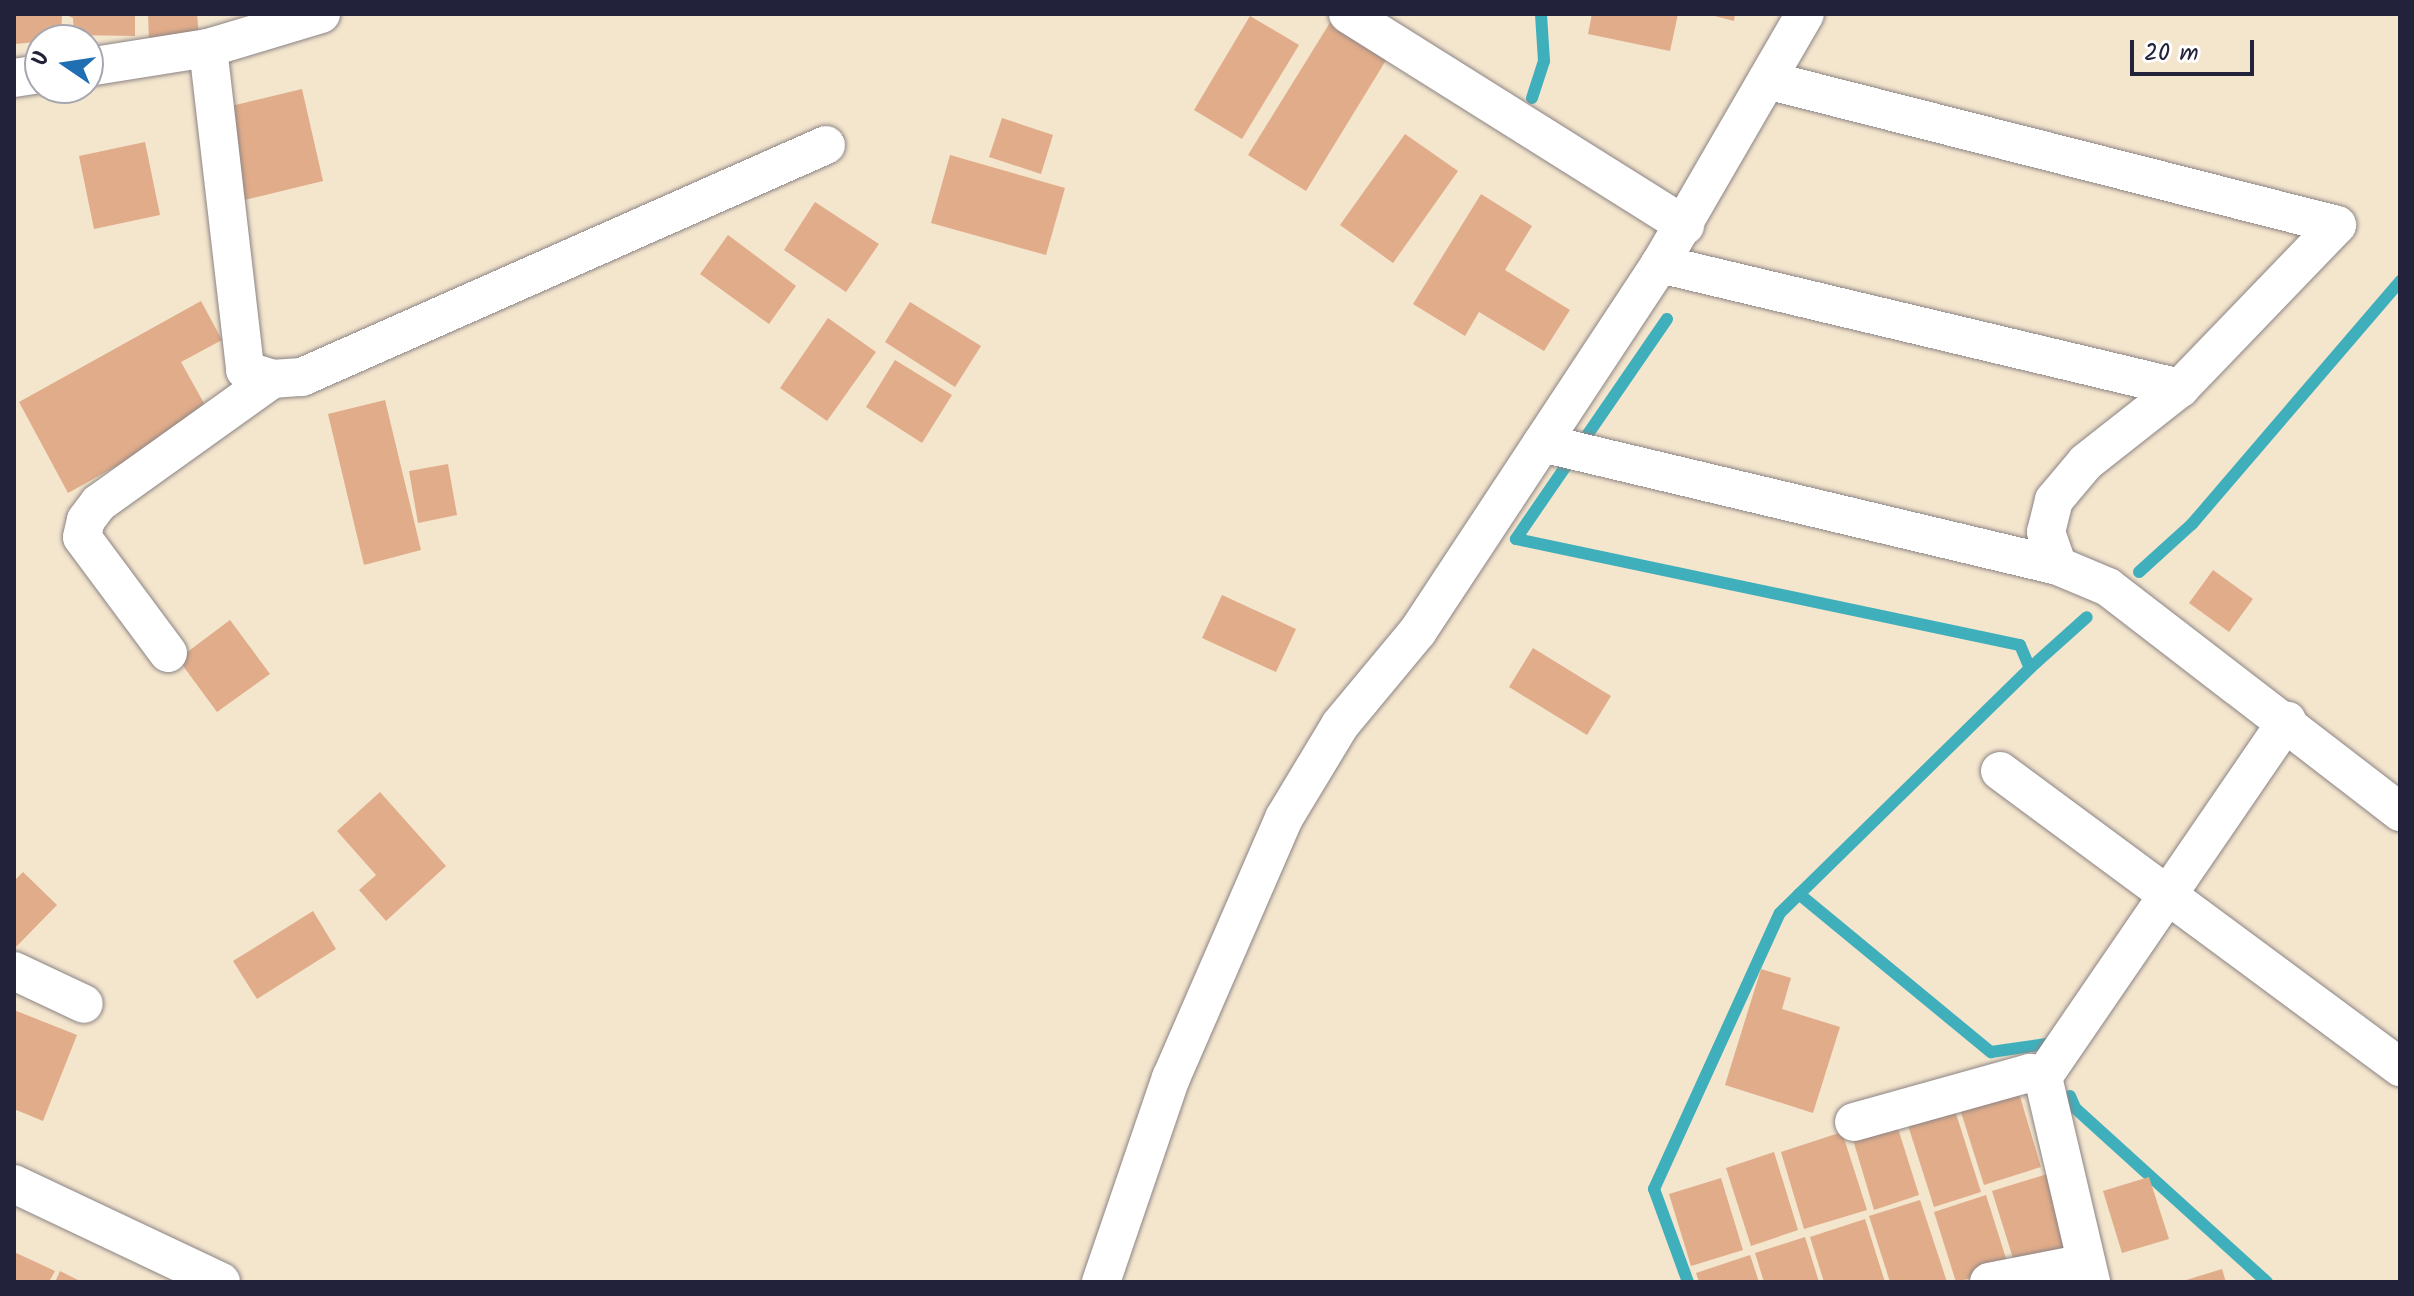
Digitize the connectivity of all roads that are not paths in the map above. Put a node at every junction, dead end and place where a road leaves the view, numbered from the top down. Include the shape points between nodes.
1 (321, 14) edge
2 (1348, 14) edge
3 (1805, 14) edge
4 (208, 48) junction
5 (104, 64) edge
6 (1767, 80) junction
7 (826, 145) dead end
8 (1685, 225) junction
9 (1660, 264) junction
10 (272, 379) junction
11 (2180, 388) junction
12 (1542, 443) junction
13 (2058, 566) junction
14 (168, 653) dead end
15 (2287, 721) junction
16 (2000, 771) dead end
17 (2400, 812) edge
18 (2165, 895) junction
19 (14, 971) edge
20 (84, 1004) dead end
21 (2400, 1067) edge
22 (2043, 1077) junction
23 (1854, 1122) dead end
24 (14, 1184) edge
25 (2088, 1272) edge
26 (221, 1282) edge
27 (1101, 1282) edge
28 (1989, 1282) edge

1 - 4 street
2 - 8 street
3 - 6 street
4 - 5 street
4 - 10 street via 245,370
6 - 8 street
6 - 11 street via 2337,225
7 - 10 street via 302,377
8 - 9 street
9 - 11 street
9 - 12 street
10 - 14 street via 99,503 86,520 82,537
11 - 13 street via 2086,462 2054,500 2046,532
12 - 13 street
12 - 27 street via 1418,631 1340,725 1284,818 1171,1078
13 - 15 street via 2108,587
15 - 17 street
15 - 18 street
16 - 18 street
18 - 21 street
18 - 22 street
19 - 20 street
22 - 23 street via 2030,1073
22 - 25 street
24 - 26 street
25 - 28 street

